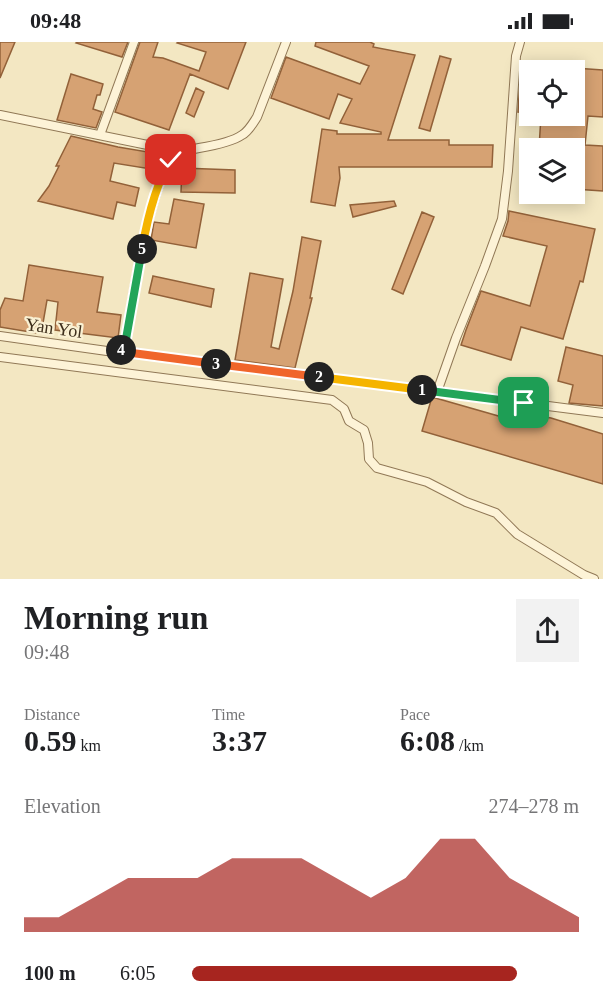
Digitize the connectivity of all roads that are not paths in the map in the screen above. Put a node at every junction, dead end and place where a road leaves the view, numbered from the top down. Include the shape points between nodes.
1 (134, 42) edge
2 (286, 42) edge
3 (520, 42) edge
4 (0, 115) edge
5 (100, 135) junction
6 (182, 152) junction
7 (0, 336) edge
8 (117, 351) junction
9 (0, 357) edge
10 (437, 392) junction
11 (603, 413) edge
12 (594, 579) edge

1 - 5 street
2 - 6 street via 250,128 231,140
3 - 10 street via 502,219
4 - 5 street
5 - 6 street
6 - 8 street via 166,167 150,212 126,339
7 - 8 street, Yan Yol
8 - 10 street, Yan Yol
9 - 12 street via 332,400 344,409 349,421 364,430 369,459 377,468 427,483 496,513 517,534
10 - 11 street, Yan Yol

